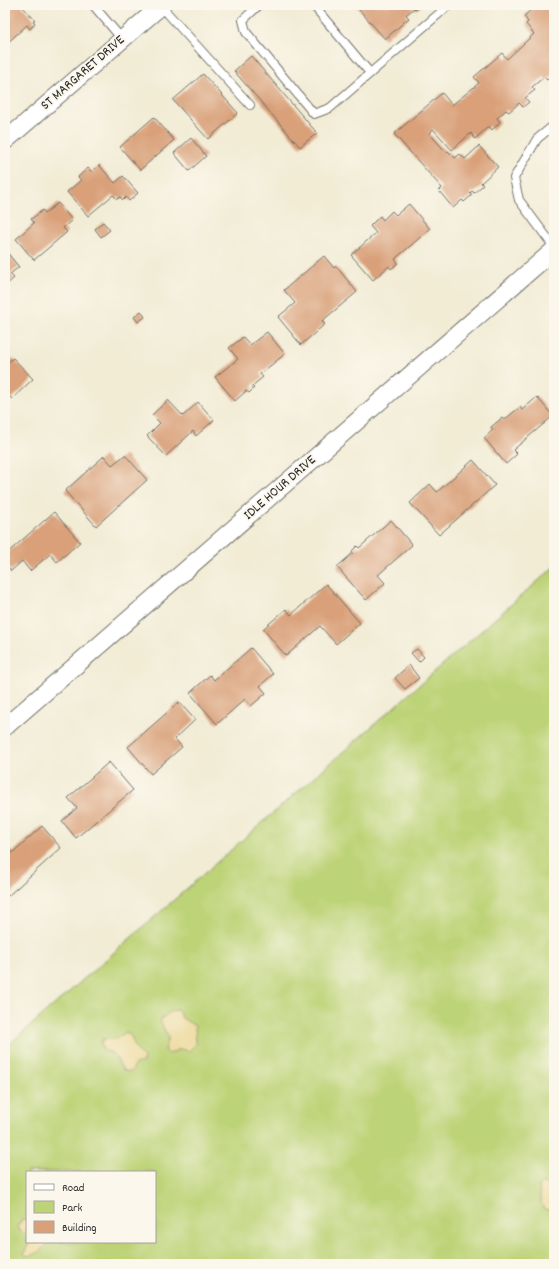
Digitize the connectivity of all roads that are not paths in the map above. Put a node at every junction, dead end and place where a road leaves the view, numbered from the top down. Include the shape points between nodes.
1 (93, 5) edge
2 (162, 5) edge
3 (259, 5) edge
4 (313, 5) edge
5 (448, 5) edge
6 (122, 40) junction
7 (370, 73) junction
8 (250, 105) dead end
9 (554, 125) edge
10 (5, 141) edge
11 (554, 249) edge
12 (5, 727) edge

1 - 6 lane
2 - 6 street, ST MARGARET DRIVE
2 - 8 lane
3 - 7 lane via 243,20 246,32 314,114 330,108
4 - 7 lane
5 - 7 lane
6 - 10 street, ST MARGARET DRIVE
9 - 11 lane via 537,139 514,178 519,200
11 - 12 street, IDLE HOUR DRIVE

